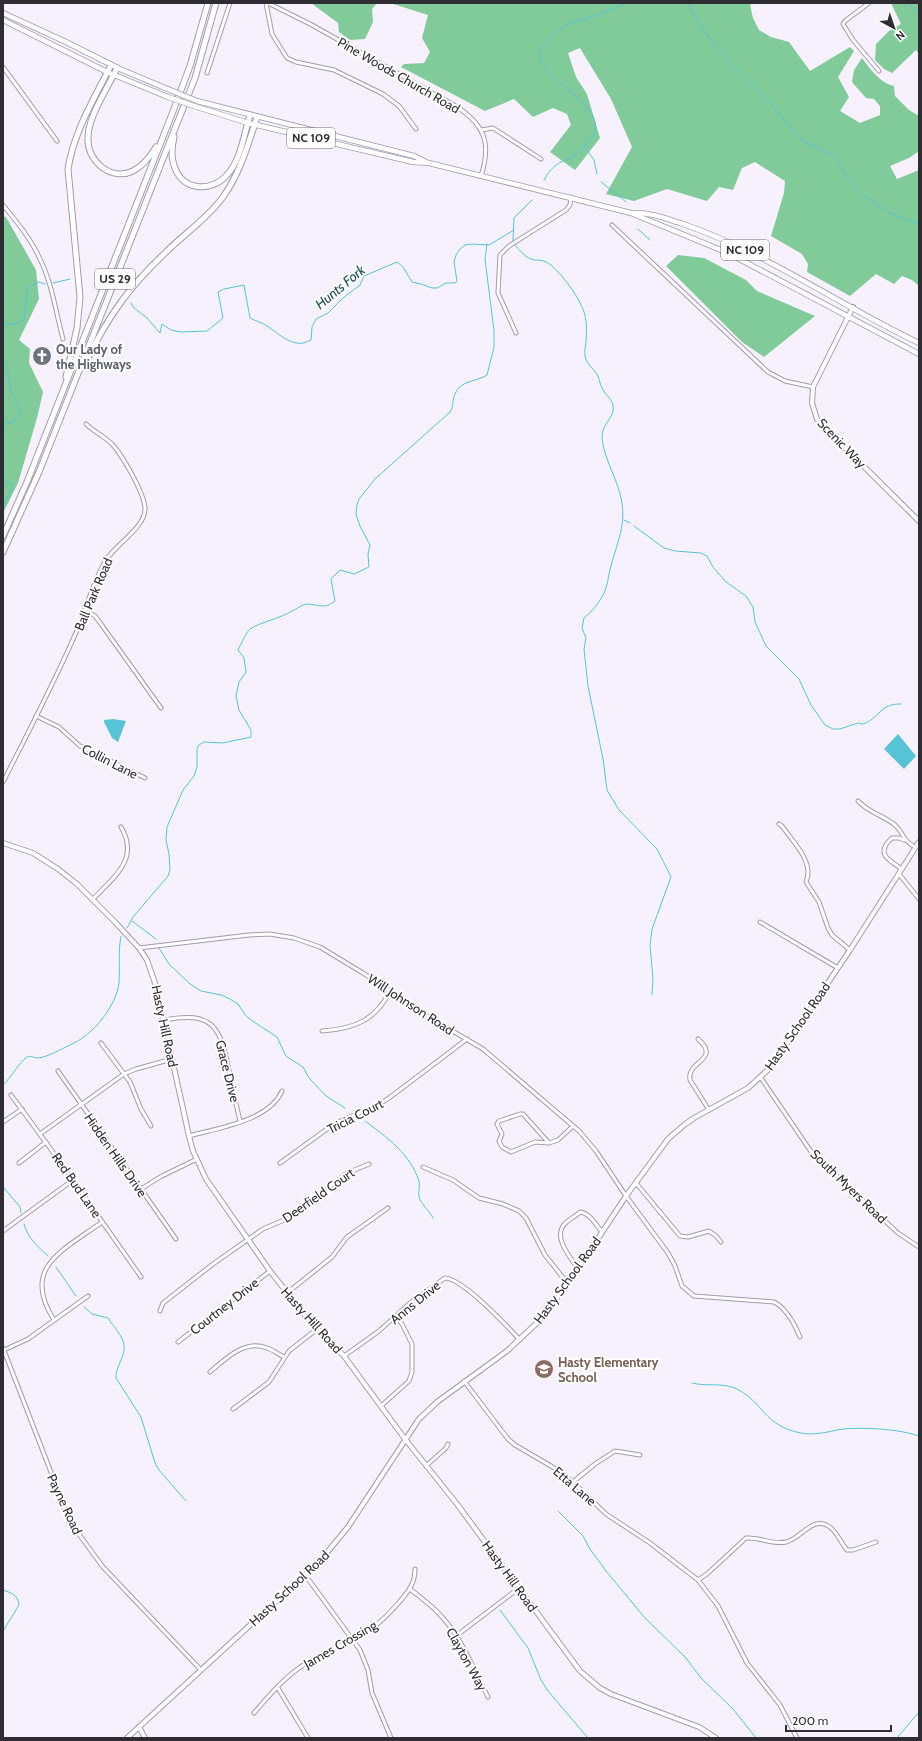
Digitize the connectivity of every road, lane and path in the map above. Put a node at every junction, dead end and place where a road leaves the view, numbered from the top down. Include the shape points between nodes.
1 (208, 3) edge
2 (216, 3) edge
3 (230, 3) edge
4 (267, 3) edge
5 (860, 3) edge
6 (869, 3) edge
7 (864, 6) junction
8 (3, 13) edge
9 (3, 20) edge
10 (111, 65) junction
11 (3, 68) edge
12 (118, 68) junction
13 (879, 71) dead end
14 (107, 72) junction
15 (207, 73) dead end
16 (114, 75) junction
17 (250, 115) junction
18 (257, 117) junction
19 (178, 122) junction
20 (248, 123) junction
21 (254, 124) junction
22 (416, 129) dead end
23 (481, 130) junction
24 (165, 131) junction
25 (57, 140) dead end
26 (541, 159) dead end
27 (429, 163) junction
28 (481, 176) junction
29 (571, 197) junction
30 (3, 205) edge
31 (631, 213) junction
32 (612, 225) dead end
33 (853, 307) junction
34 (847, 317) junction
35 (516, 333) dead end
36 (63, 339) dead end
37 (919, 343) edge
38 (919, 354) edge
39 (813, 387) junction
40 (70, 393) junction
41 (59, 401) junction
42 (86, 424) dead end
43 (919, 521) edge
44 (3, 536) edge
45 (3, 552) edge
46 (86, 610) junction
47 (161, 708) dead end
48 (36, 716) junction
49 (145, 778) dead end
50 (3, 782) edge
51 (858, 801) dead end
52 (779, 824) dead end
53 (121, 827) dead end
54 (906, 841) junction
55 (919, 842) edge
56 (3, 843) edge
57 (915, 847) junction
58 (902, 869) junction
59 (899, 874) junction
60 (93, 899) junction
61 (919, 899) edge
62 (760, 922) dead end
63 (138, 948) junction
64 (850, 950) junction
65 (838, 968) junction
66 (390, 991) junction
67 (164, 1020) junction
68 (322, 1031) dead end
69 (468, 1039) junction
70 (698, 1039) dead end
71 (101, 1043) dead end
72 (172, 1059) junction
73 (58, 1071) dead end
74 (124, 1074) junction
75 (761, 1078) junction
76 (282, 1091) dead end
77 (11, 1095) dead end
78 (80, 1105) junction
79 (22, 1108) junction
80 (709, 1110) junction
81 (240, 1121) junction
82 (3, 1122) edge
83 (151, 1126) dead end
84 (573, 1126) junction
85 (40, 1134) junction
86 (189, 1136) junction
87 (46, 1142) junction
88 (548, 1143) junction
89 (197, 1159) junction
90 (19, 1163) dead end
91 (280, 1163) dead end
92 (369, 1164) dead end
93 (423, 1167) dead end
94 (73, 1180) junction
95 (636, 1183) junction
96 (141, 1190) junction
97 (626, 1196) junction
98 (388, 1208) dead end
99 (102, 1222) junction
100 (3, 1231) edge
101 (602, 1232) junction
102 (176, 1239) dead end
103 (248, 1240) junction
104 (721, 1242) dead end
105 (919, 1247) edge
106 (578, 1269) junction
107 (270, 1271) junction
108 (141, 1277) dead end
109 (568, 1284) junction
110 (287, 1293) junction
111 (88, 1296) dead end
112 (160, 1311) dead end
113 (395, 1316) junction
114 (54, 1320) junction
115 (317, 1329) junction
116 (800, 1337) dead end
117 (520, 1340) junction
118 (178, 1342) dead end
119 (3, 1349) edge
120 (344, 1356) junction
121 (284, 1357) junction
122 (210, 1372) dead end
123 (464, 1381) junction
124 (381, 1406) junction
125 (233, 1409) dead end
126 (405, 1439) junction
127 (448, 1444) dead end
128 (640, 1455) dead end
129 (426, 1466) junction
130 (574, 1482) junction
131 (876, 1542) dead end
132 (415, 1569) dead end
133 (306, 1576) junction
134 (698, 1580) junction
135 (519, 1588) junction
136 (410, 1589) junction
137 (456, 1636) junction
138 (353, 1639) junction
139 (201, 1670) junction
140 (278, 1688) junction
141 (488, 1697) dead end
142 (254, 1713) dead end
143 (139, 1727) junction
144 (127, 1738) edge
145 (146, 1738) edge
146 (308, 1738) edge
147 (391, 1738) edge
148 (716, 1738) edge
149 (797, 1738) edge

1 - 24 highway, US 29 via 190,66
2 - 19 highway, US 29 via 195,78
3 - 15 street
4 - 22 street via 272,34 287,58 335,70 383,94 398,106
4 - 23 street, Pine Woods Church Road via 459,108 472,118
5 - 7 street
6 - 7 street
7 - 13 street via 845,21 844,27
8 - 10 main road, NC 109
9 - 14 main road, NC 109
10 - 12 main road, NC 109
10 - 14 highway
11 - 25 street
12 - 16 highway
12 - 17 main road, NC 109, bridge via 197,100
14 - 16 main road, NC 109
14 - 41 highway via 80,124 71,149 68,169 80,297 77,328
16 - 20 main road, NC 109, bridge via 168,97
16 - 24 highway via 93,115 87,140 90,153 96,162 113,173 132,172 151,155
17 - 18 main road, NC 109
17 - 20 highway
18 - 21 highway
18 - 27 main road, NC 109 via 414,156
19 - 20 highway via 173,143 173,164 184,180 192,186 201,188 221,182 229,174 236,161
19 - 40 highway, US 29
20 - 21 main road, NC 109
21 - 27 main road, NC 109 via 413,162
21 - 40 highway via 242,162 222,199 138,280 119,303 98,337
23 - 26 street via 493,128
23 - 28 street, Pine Woods Church Road via 487,152
24 - 41 highway, US 29
27 - 28 main road, NC 109
28 - 29 main road, NC 109
29 - 31 main road, NC 109
29 - 35 street via 566,210 509,246 500,255 498,293
30 - 36 street via 28,237 41,260
31 - 33 main road, NC 109 via 659,216 708,233
31 - 34 main road, NC 109 via 728,253
32 - 39 street via 768,372 785,381
33 - 34 street, Scenic Way
33 - 37 main road, NC 109
34 - 38 main road, NC 109
34 - 39 street, Scenic Way
39 - 43 street, Scenic Way via 812,403 817,419
40 - 45 highway, US 29 via 24,509
41 - 44 highway, US 29
42 - 46 street, Ball Park Road via 96,434 104,437 118,453 140,490 145,509 138,526 117,545 106,560
46 - 47 street via 95,616
46 - 48 street, Ball Park Road
48 - 49 street, Collin Lane via 59,727 80,746
48 - 50 street, Ball Park Road
51 - 54 street via 865,809 893,823
52 - 64 street via 808,864 809,875 806,882 819,902 828,928 837,940
53 - 60 street via 127,840 125,863
54 - 57 street
54 - 58 street via 892,838 883,851 885,856
55 - 57 street, Hasty School Road
56 - 60 street, Hasty Hill Road via 33,853 58,869
57 - 58 street, Hasty School Road
58 - 59 street, Hasty School Road
59 - 61 street
59 - 64 street, Hasty School Road
60 - 63 street, Hasty Hill Road
62 - 65 street
63 - 66 street, Will Johnson Road via 249,935 270,934 294,938 320,948 363,972
63 - 67 street, Hasty Hill Road via 153,973
64 - 65 street, Hasty School Road
65 - 75 street, Hasty School Road via 780,1055
66 - 68 street via 380,1008 366,1020 351,1027
66 - 69 street, Will Johnson Road
67 - 72 street, Hasty Hill Road
67 - 81 street, Grace Drive via 195,1018 206,1021 216,1030 224,1048
69 - 84 street, Will Johnson Road via 484,1049
69 - 91 street, Tricia Court via 389,1098 327,1129
70 - 80 street via 705,1046 706,1055 691,1069 689,1076
71 - 74 street
72 - 74 street
72 - 86 street, Hasty Hill Road
73 - 78 street, Hidden Hills Drive
74 - 78 street
74 - 83 street
75 - 80 street, Hasty School Road
75 - 105 street, South Myers Road via 812,1153 898,1233
76 - 81 street via 279,1099 272,1105 257,1115
77 - 79 street, Red Bud Lane
78 - 85 street
78 - 96 street, Hidden Hills Drive
79 - 82 street
79 - 85 street, Red Bud Lane
80 - 95 street, Hasty School Road via 684,1125 668,1139
81 - 86 street
84 - 88 street via 558,1140
84 - 97 street, Will Johnson Road via 596,1151
85 - 87 street, Red Bud Lane
86 - 89 street, Hasty Hill Road
87 - 90 street
87 - 94 street, Red Bud Lane
88 - 88 street via 523,1114 498,1121 502,1134 499,1141 502,1147 511,1152 535,1142
89 - 96 street via 160,1177
89 - 103 street, Hasty Hill Road via 206,1179
92 - 103 street, Deerfield Court via 347,1173 291,1217 269,1226
93 - 109 street via 453,1180 479,1198 519,1211 526,1218 545,1255
94 - 99 street, Red Bud Lane
94 - 100 street
95 - 97 street, Hasty School Road
95 - 104 street via 680,1236 688,1237 709,1231
96 - 102 street, Hidden Hills Drive
97 - 101 street, Hasty School Road
97 - 116 street, Will Johnson Road via 668,1253 687,1292 694,1296 774,1302 786,1312
98 - 110 street via 347,1237 332,1257
99 - 108 street, Red Bud Lane
99 - 114 street via 58,1255 44,1271 41,1282 42,1294
101 - 106 street, Hasty School Road
101 - 106 street via 588,1214 583,1212 564,1225 561,1239
103 - 107 street, Hasty Hill Road
103 - 112 street, Deerfield Court via 163,1303
106 - 109 street, Hasty School Road
107 - 110 street, Hasty Hill Road
107 - 118 street, Courtney Drive
109 - 117 street, Hasty School Road
110 - 115 street, Hasty Hill Road
111 - 114 street
113 - 117 street, Anns Drive via 436,1284 448,1278 484,1303
113 - 120 street, Anns Drive
113 - 124 street via 412,1344 412,1376
114 - 119 street via 20,1344
115 - 120 street, Hasty Hill Road
115 - 121 street
117 - 123 street, Hasty School Road
119 - 139 street, Payne Road via 51,1475 78,1533 103,1566
120 - 124 street, Hasty Hill Road
121 - 122 street via 267,1348 249,1346 235,1352
121 - 125 street via 269,1382
123 - 126 street, Hasty School Road via 427,1411
123 - 130 street, Etta Lane via 515,1446 556,1468
124 - 126 street, Hasty Hill Road
126 - 129 street, Hasty Hill Road
126 - 133 street, Hasty School Road via 348,1527
127 - 129 street
128 - 130 street via 615,1451
129 - 135 street, Hasty Hill Road
130 - 134 street, Etta Lane via 606,1514 650,1543
131 - 134 street via 847,1550 832,1529 820,1522 786,1542 746,1538
132 - 136 street, James Crossing via 415,1579
133 - 138 street
133 - 139 street, Hasty School Road
134 - 149 street, Etta Lane via 718,1606 747,1663 780,1705
135 - 137 street
135 - 148 street, Hasty Hill Road via 580,1671 600,1688 624,1700 699,1727
136 - 137 street, Clayton Way via 443,1618
136 - 138 street, James Crossing via 373,1628
137 - 141 street, Clayton Way
138 - 140 street, James Crossing via 311,1660
138 - 147 street via 365,1659 372,1693
139 - 143 street, Hasty School Road
140 - 142 street, James Crossing
140 - 146 street
143 - 144 street, Hasty School Road
143 - 145 street

